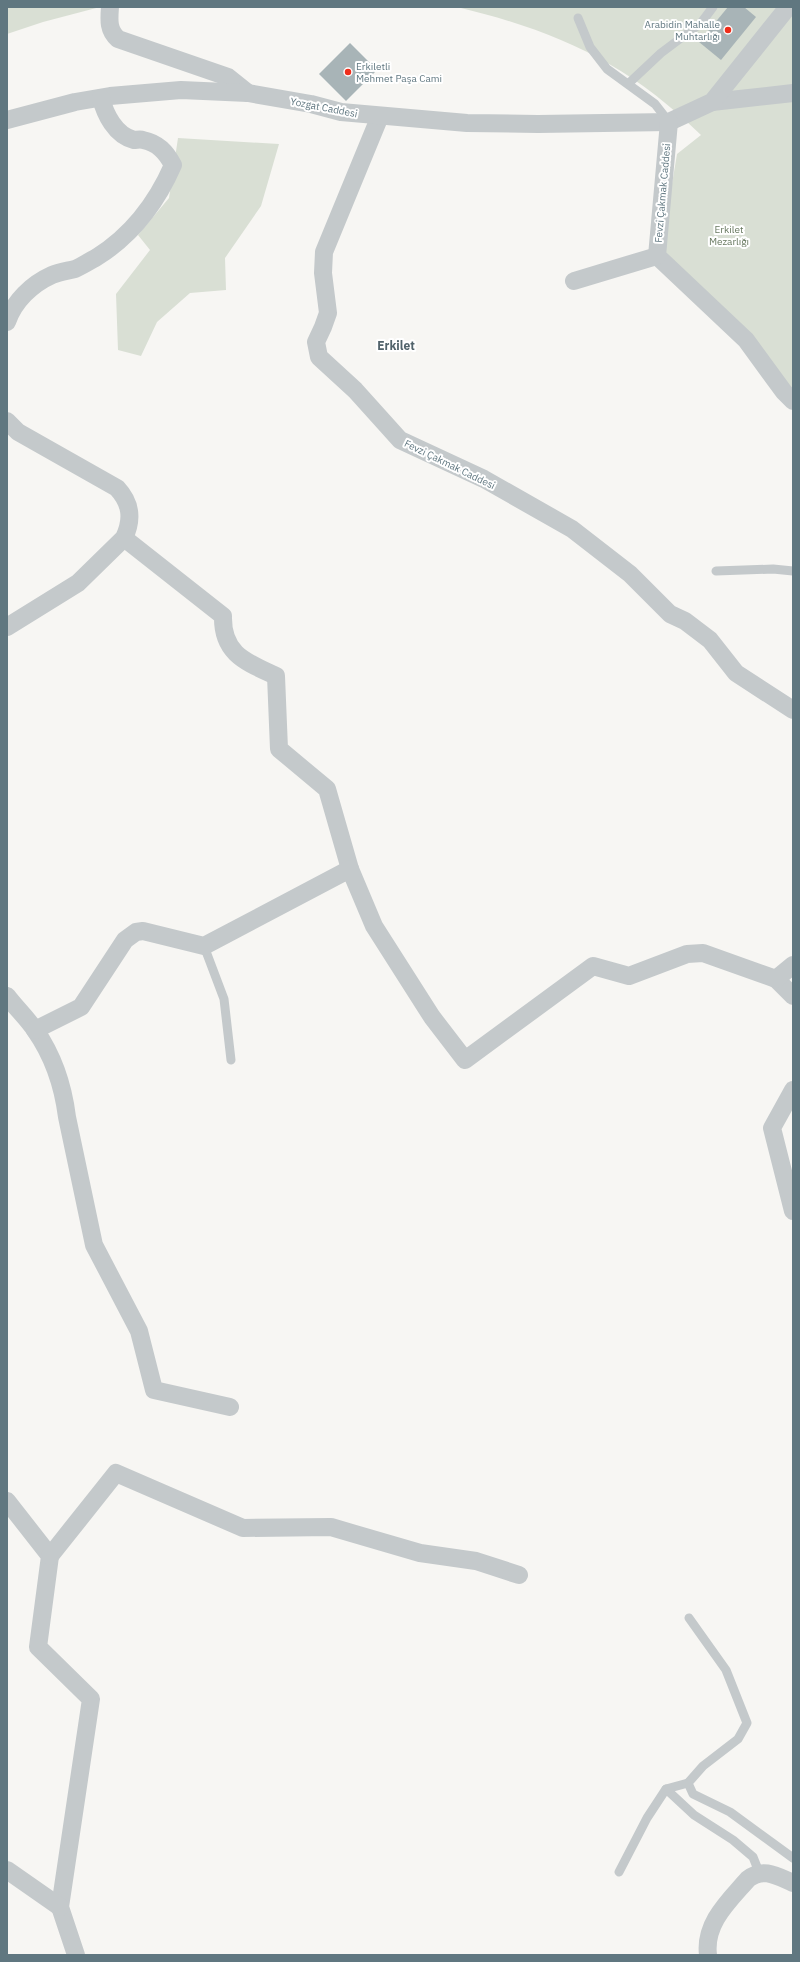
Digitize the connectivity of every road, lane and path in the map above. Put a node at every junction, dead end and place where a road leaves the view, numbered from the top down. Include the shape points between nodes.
1 (110, 7) edge
2 (713, 7) edge
3 (788, 7) edge
4 (578, 18) dead end
5 (628, 84) junction
6 (248, 93) junction
7 (793, 93) edge
8 (101, 98) junction
9 (712, 102) junction
10 (380, 116) junction
11 (7, 120) edge
12 (669, 122) junction
13 (657, 256) junction
14 (574, 280) dead end
15 (7, 322) edge
16 (793, 401) edge
17 (7, 421) edge
18 (124, 538) junction
19 (716, 571) dead end
20 (793, 571) edge
21 (7, 627) edge
22 (793, 710) edge
23 (350, 869) junction
24 (204, 946) junction
25 (793, 965) edge
26 (776, 979) junction
27 (7, 996) edge
28 (793, 996) edge
29 (35, 1030) junction
30 (231, 1060) dead end
31 (793, 1090) edge
32 (793, 1211) edge
33 (230, 1407) dead end
34 (7, 1501) edge
35 (50, 1556) junction
36 (519, 1574) dead end
37 (689, 1618) dead end
38 (688, 1783) junction
39 (666, 1789) junction
40 (793, 1858) edge
41 (7, 1870) edge
42 (619, 1872) dead end
43 (759, 1872) junction
44 (793, 1883) edge
45 (60, 1907) junction
46 (76, 1955) edge
47 (708, 1955) edge

1 - 6 street via 110,29 118,39 228,77
2 - 5 lane via 701,24 661,53
3 - 9 street
4 - 5 lane via 590,47 607,70
5 - 12 lane via 655,104
6 - 8 street, Yozgat Caddesi via 181,90
6 - 10 street, Yozgat Caddesi via 341,112
7 - 9 street
8 - 11 street, Yozgat Caddesi
8 - 15 street via 108,118 120,132 134,140 157,145 173,165 156,200 130,232 96,258 76,268 52,275 30,288 14,308
9 - 12 street
10 - 12 street, Yozgat Caddesi via 502,124
10 - 22 street, Fevzi Çakmak Caddesi via 324,252 323,273 328,313 316,342 319,357 355,390 400,440 484,479 572,529 630,574 670,614 685,621 710,640 736,673
12 - 13 street, Fevzi Çakmak Caddesi
13 - 14 street
13 - 16 street, Fevzi Çakmak Caddesi via 746,340
17 - 18 street via 18,432 117,488 128,503 130,512 128,530
18 - 21 street via 78,583
18 - 23 street via 223,616 226,639 233,651 276,676 279,749 327,789
19 - 20 lane
23 - 24 street
23 - 26 street via 374,926 432,1017 465,1060 593,966 629,976 687,954 703,953
24 - 29 street via 143,932 130,935 124,940 81,1007
24 - 30 lane via 224,999
25 - 26 street
26 - 28 street
27 - 29 street
29 - 33 street via 60,1080 94,1245 139,1331 154,1390
31 - 32 street via 772,1128
34 - 35 street
35 - 36 street via 116,1473 243,1528 331,1527 420,1553 476,1561
35 - 45 street via 38,1647 91,1700
37 - 38 lane via 726,1670 747,1723 738,1739 703,1766
38 - 39 lane
38 - 40 lane via 693,1794 730,1812
39 - 42 lane via 647,1818
39 - 43 lane via 694,1816 733,1840 753,1857
41 - 45 street
43 - 44 street via 772,1874
43 - 47 street via 748,1879 716,1918 709,1935
45 - 46 street

